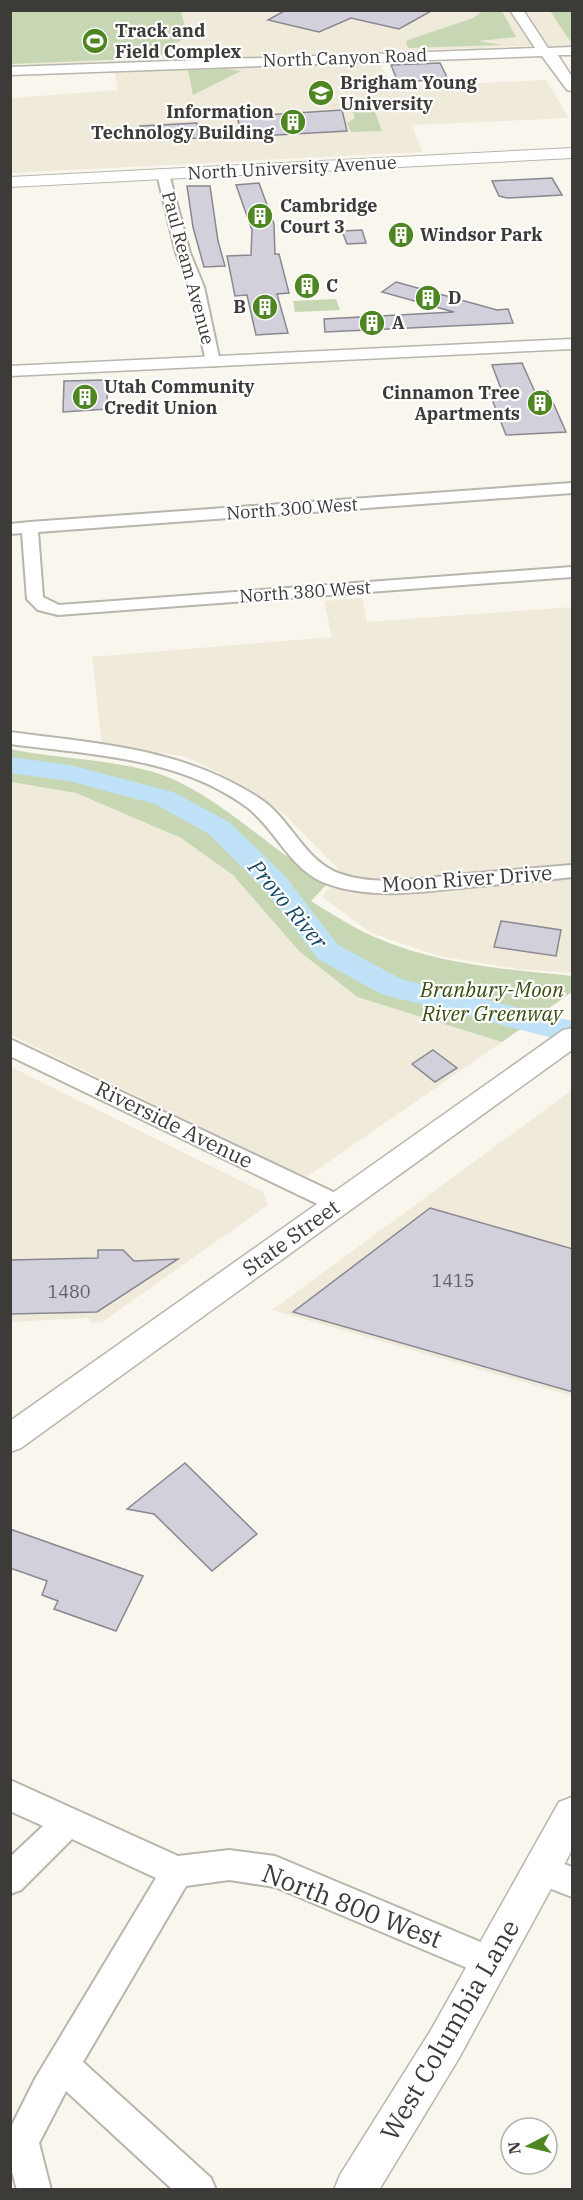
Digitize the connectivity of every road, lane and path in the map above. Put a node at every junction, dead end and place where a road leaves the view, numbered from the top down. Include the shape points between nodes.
1 (516, 10) edge
2 (543, 50) junction
3 (573, 51) edge
4 (10, 71) edge
5 (569, 93) edge
6 (573, 153) edge
7 (163, 174) junction
8 (10, 182) edge
9 (573, 344) edge
10 (213, 362) junction
11 (10, 371) edge
12 (573, 489) edge
13 (30, 527) junction
14 (10, 529) edge
15 (573, 572) edge
16 (10, 738) edge
17 (573, 871) edge
18 (573, 1037) edge
19 (10, 1047) edge
20 (338, 1204) junction
21 (10, 1438) edge
22 (10, 1795) edge
23 (573, 1815) edge
24 (67, 1823) junction
25 (177, 1872) junction
26 (557, 1876) edge
27 (10, 1879) edge
28 (491, 1962) junction
29 (63, 2066) junction
30 (16, 2140) edge
31 (34, 2190) edge
32 (199, 2190) edge
33 (355, 2190) edge

1 - 2 main road
2 - 3 main road, North Canyon Road
2 - 4 main road, North Canyon Road
2 - 5 main road via 539,58
6 - 7 highway, North University Avenue
7 - 8 highway, North University Avenue
7 - 10 street, Paul Ream Avenue via 183,253 197,287
9 - 10 main road
10 - 11 main road
12 - 13 street, North 300 West
13 - 14 street, North 300 West
13 - 15 street, North 380 West via 33,594 38,603 51,609
16 - 17 street, Moon River Drive via 143,756 191,769 270,816 311,867 355,885 421,885
18 - 20 main road, State Street
19 - 20 street, Riverside Avenue
20 - 21 main road, State Street
22 - 24 street
23 - 26 main road, West Columbia Lane
24 - 25 street
24 - 27 street
25 - 28 street, North 800 West via 229,1865 275,1872
25 - 29 street
26 - 28 main road, West Columbia Lane
28 - 33 main road, West Columbia Lane via 446,2044
29 - 30 street
29 - 32 street
30 - 31 street

